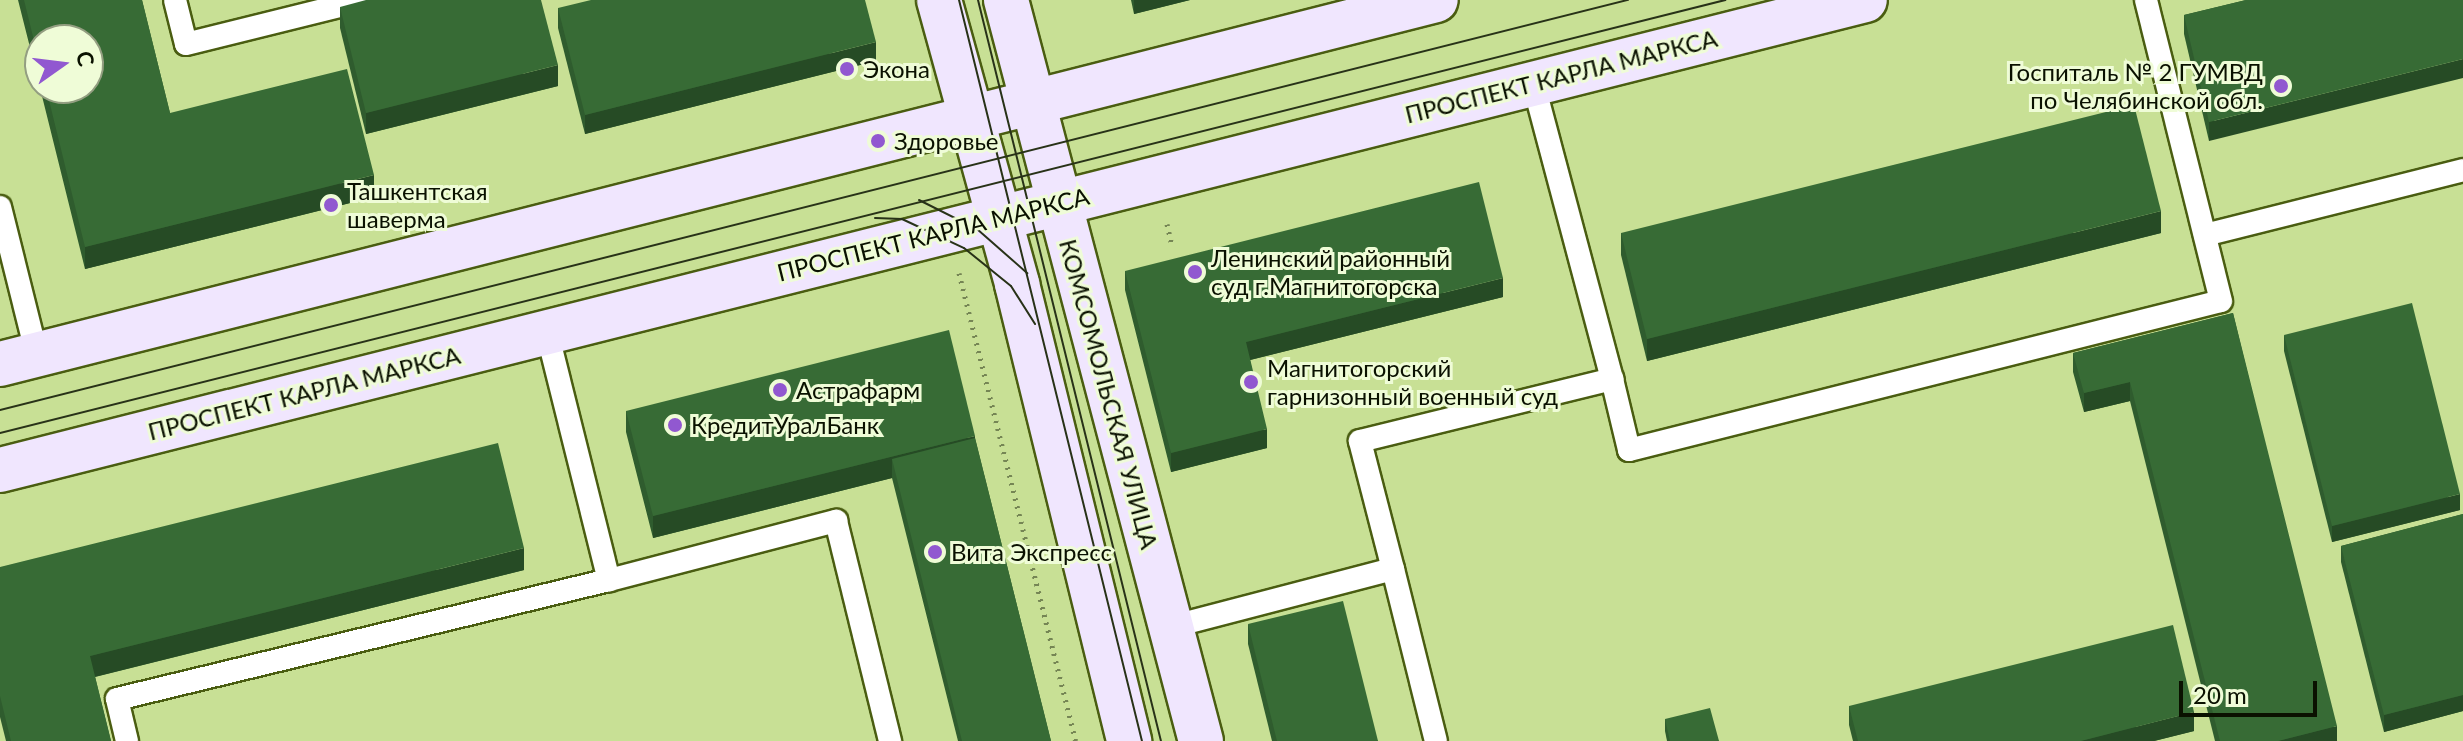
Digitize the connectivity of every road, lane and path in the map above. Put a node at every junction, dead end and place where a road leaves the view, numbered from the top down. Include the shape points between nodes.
1 (175, 0) edge
2 (364, 0) edge
3 (939, 0) edge
4 (1006, 0) edge
5 (1436, 0) edge
6 (1865, 0) edge
7 (2146, 0) edge
8 (1533, 83) junction
9 (1031, 102) junction
10 (969, 119) junction
11 (2463, 170) edge
12 (1056, 202) junction
13 (0, 207) edge
14 (995, 219) junction
15 (948, 231) junction
16 (2205, 235) junction
17 (547, 332) junction
18 (18, 360) edge
19 (1612, 379) junction
20 (0, 470) edge
21 (1393, 569) junction
22 (609, 580) junction
23 (1170, 627) junction
24 (127, 741) edge
25 (890, 741) edge
26 (1076, 741) edge
27 (1129, 741) edge
28 (1201, 741) edge
29 (1436, 741) edge

1 - 2 lane via 186,44
3 - 10 main road
4 - 9 main road, КОМСОМОЛЬСКАЯ УЛИЦА
5 - 9 main road
6 - 8 main road, ПРОСПЕКТ КАРЛА МАРКСА
7 - 16 lane
8 - 12 main road, ПРОСПЕКТ КАРЛА МАРКСА
8 - 19 lane
9 - 10 main road
9 - 12 main road, КОМСОМОЛЬСКАЯ УЛИЦА
10 - 14 main road
10 - 18 main road
11 - 16 lane
12 - 14 main road, ПРОСПЕКТ КАРЛА МАРКСА
12 - 23 main road, КОМСОМОЛЬСКАЯ УЛИЦА
13 - 18 lane
14 - 15 main road, ПРОСПЕКТ КАРЛА МАРКСА
14 - 27 main road via 1017,284
15 - 17 main road, ПРОСПЕКТ КАРЛА МАРКСА
15 - 26 path
16 - 19 lane via 2221,301 1629,450
17 - 20 main road, ПРОСПЕКТ КАРЛА МАРКСА
17 - 22 lane
19 - 21 lane via 1360,441
21 - 23 lane
21 - 29 lane
22 - 24 lane via 117,699
22 - 25 lane via 836,521
23 - 28 main road, КОМСОМОЛЬСКАЯ УЛИЦА

